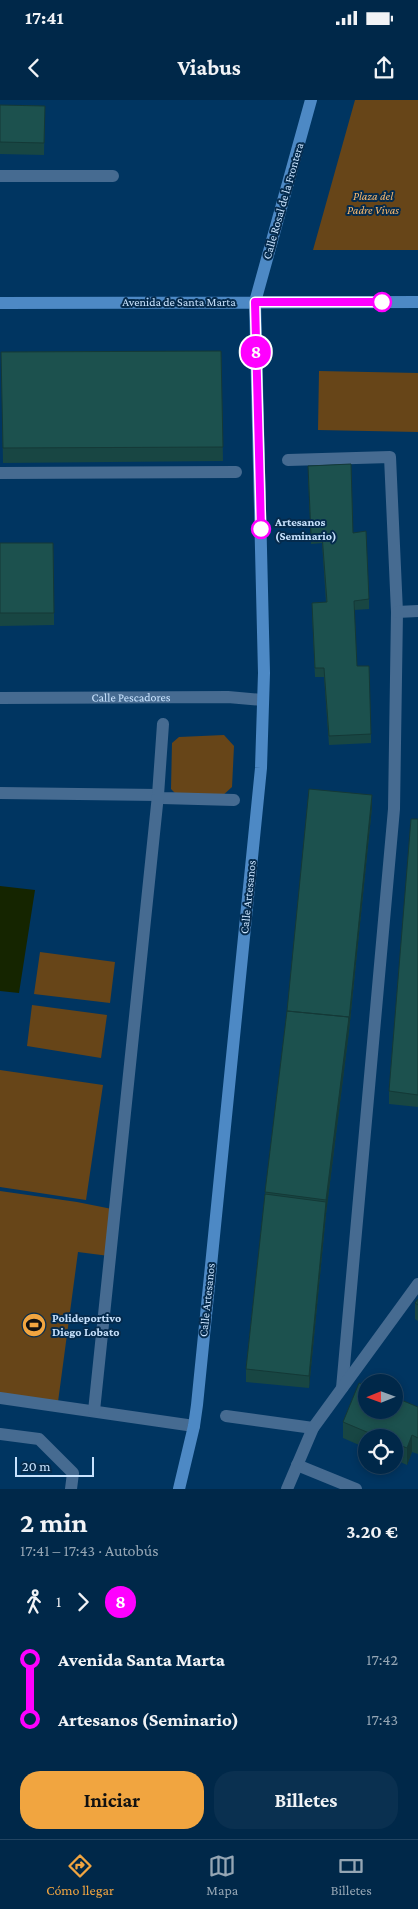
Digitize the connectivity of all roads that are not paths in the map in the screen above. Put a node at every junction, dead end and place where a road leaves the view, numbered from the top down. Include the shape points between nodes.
1 (311, 100) edge
2 (0, 176) edge
3 (113, 176) dead end
4 (255, 302) junction
5 (418, 302) edge
6 (0, 303) edge
7 (288, 460) dead end
8 (236, 472) dead end
9 (0, 473) edge
10 (418, 611) edge
11 (397, 612) junction
12 (0, 698) edge
13 (263, 700) junction
14 (163, 724) dead end
15 (0, 793) edge
16 (158, 794) junction
17 (234, 800) dead end
18 (418, 1284) edge
19 (342, 1388) junction
20 (0, 1398) edge
21 (94, 1411) junction
22 (226, 1416) dead end
23 (194, 1426) junction
24 (313, 1428) junction
25 (0, 1434) edge
26 (297, 1466) junction
27 (71, 1489) edge
28 (179, 1489) edge
29 (287, 1489) edge
30 (356, 1489) edge

1 - 4 street, Calle Rosal de la Frontera
2 - 3 street
4 - 5 street, Avenida de Santa Marta
4 - 6 street, Avenida de Santa Marta
4 - 13 street, Calle Artesanos
7 - 11 street via 390,457
8 - 9 street
10 - 11 street
11 - 19 street via 394,809
12 - 13 street, Calle Pescadores via 228,697
13 - 23 street, Calle Artesanos via 261,768
14 - 16 street
15 - 16 street
16 - 17 street via 162,798
16 - 21 street
18 - 19 street
19 - 24 street
20 - 21 street
21 - 23 street
22 - 24 street
23 - 28 street, Calle Artesanos
24 - 26 street
25 - 27 street via 39,1439 73,1473
26 - 29 street
26 - 30 street

